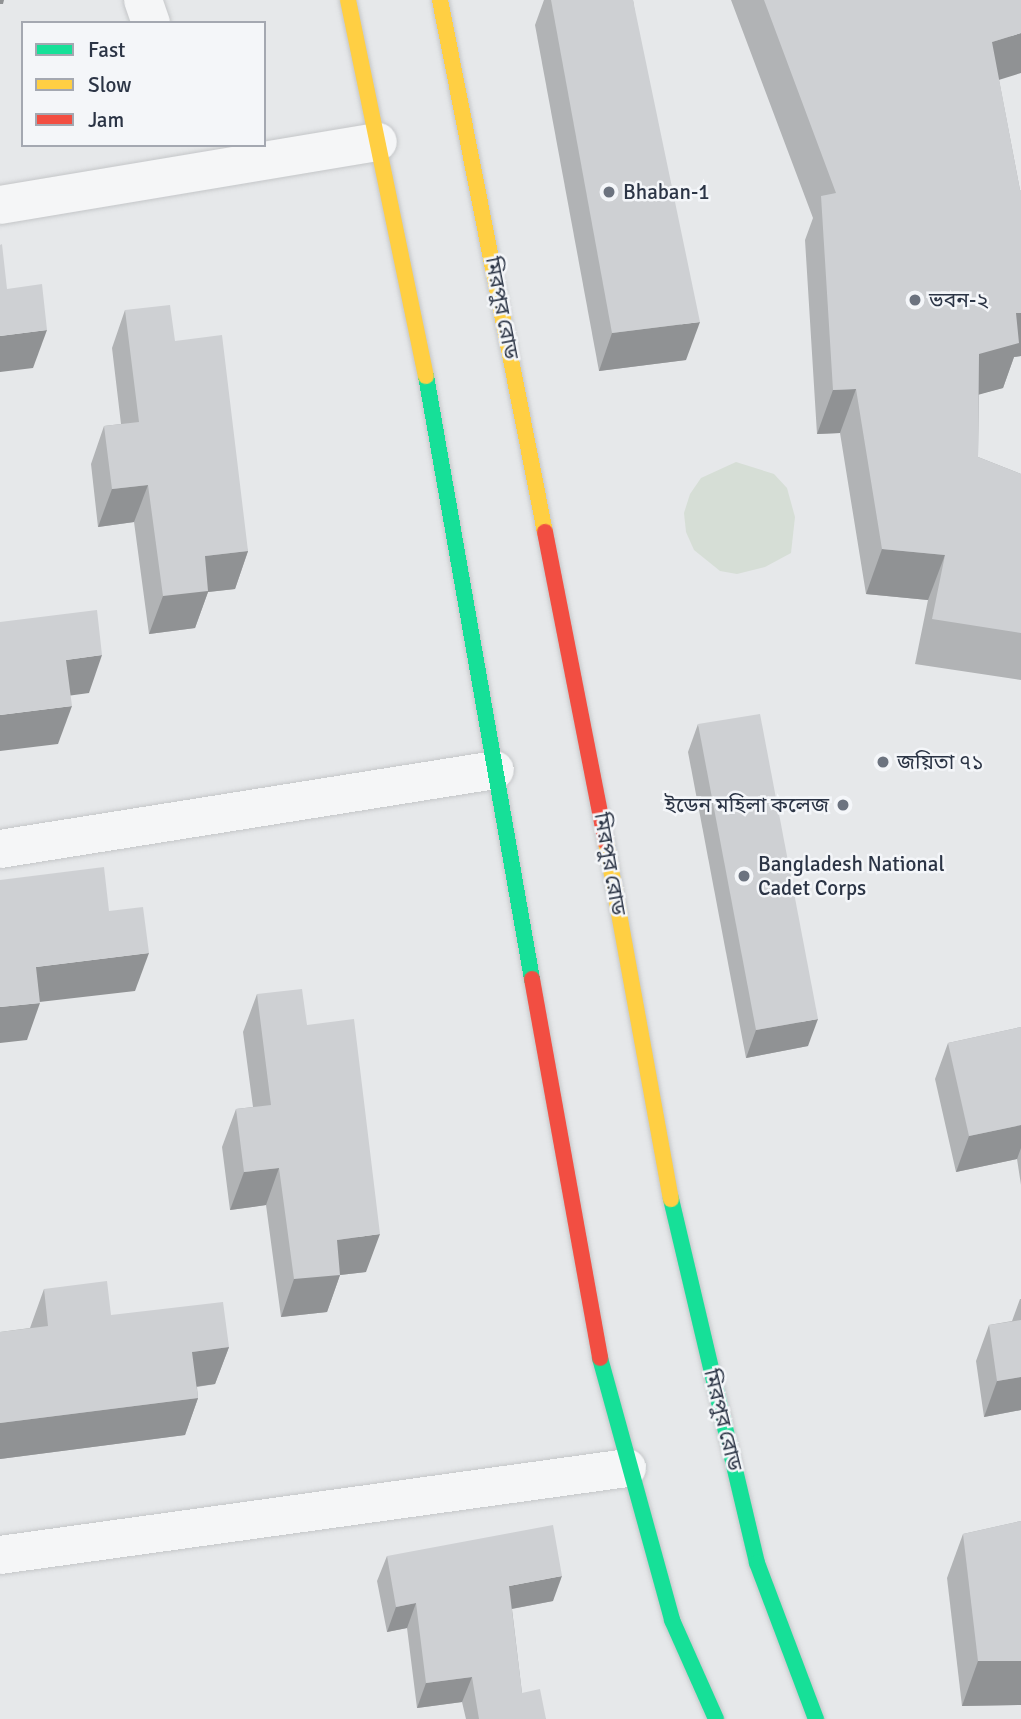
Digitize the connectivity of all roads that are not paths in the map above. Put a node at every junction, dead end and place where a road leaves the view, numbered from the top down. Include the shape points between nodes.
1 (144, 0) edge
2 (348, 0) edge
3 (440, 0) edge
4 (150, 21) edge
5 (378, 142) junction
6 (197, 158) edge
7 (0, 205) edge
8 (495, 770) junction
9 (0, 849) edge
10 (627, 1468) junction
11 (0, 1555) edge
12 (716, 1719) edge
13 (816, 1719) edge

1 - 4 street
2 - 5 main road
3 - 13 main road, মিরপুর রোড via 601,814 657,1140 757,1563
5 - 6 street
5 - 8 main road via 431,400
6 - 7 street
8 - 9 street
8 - 10 main road via 594,1336
10 - 11 street
10 - 12 main road via 672,1620

